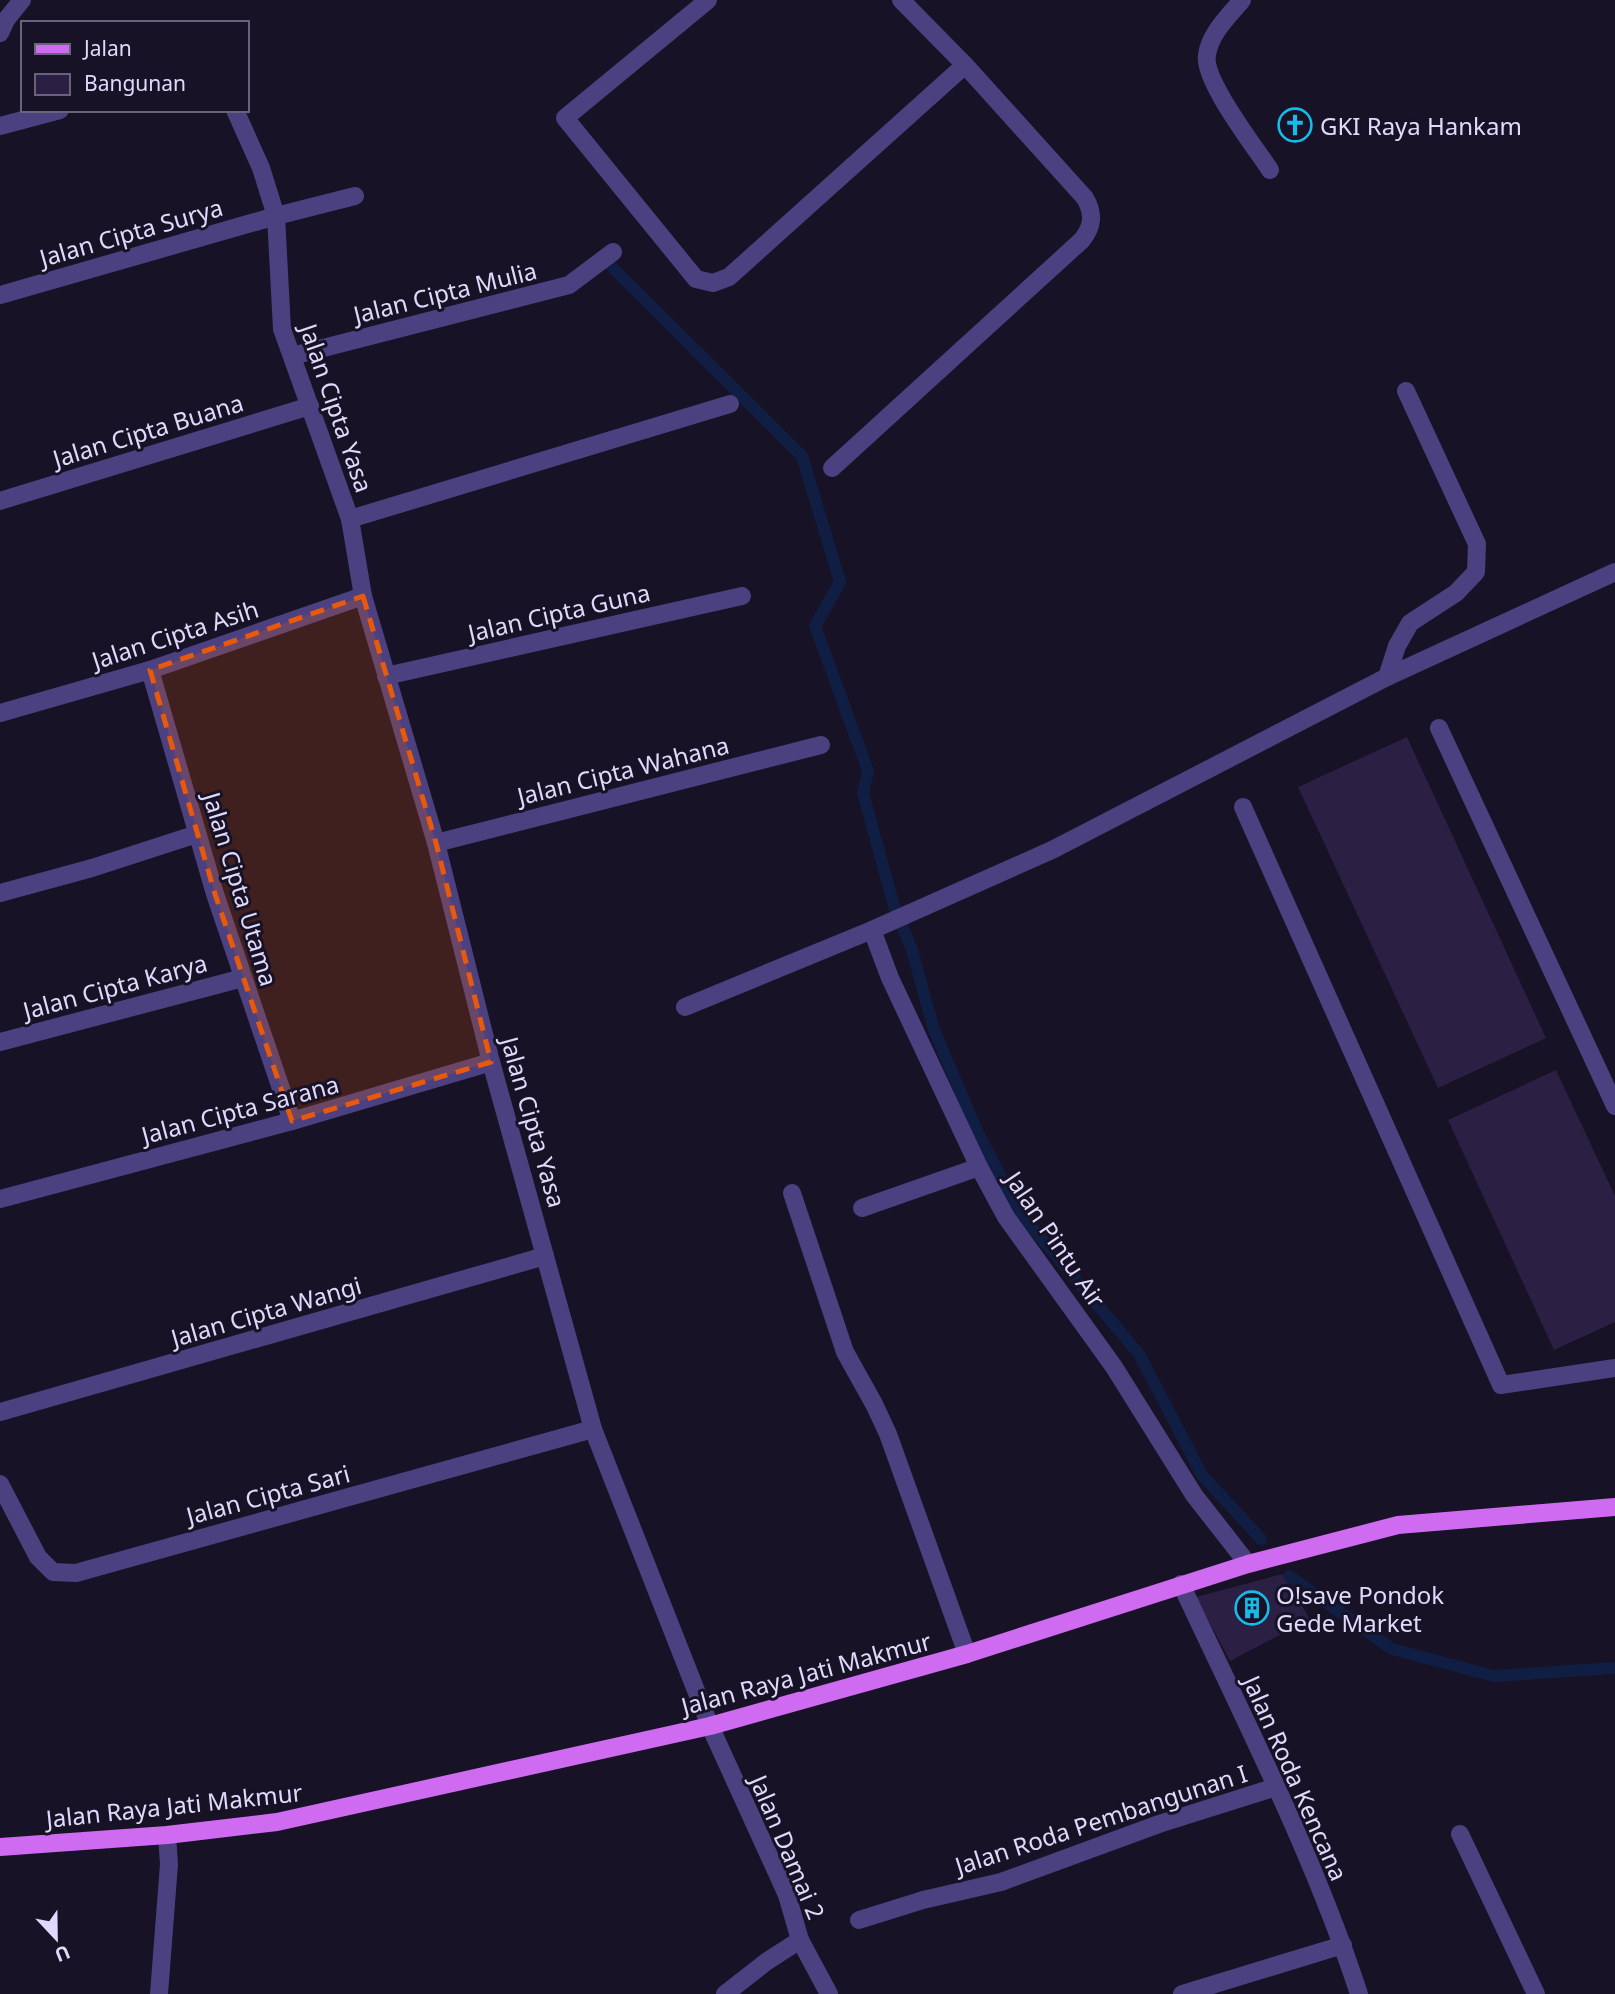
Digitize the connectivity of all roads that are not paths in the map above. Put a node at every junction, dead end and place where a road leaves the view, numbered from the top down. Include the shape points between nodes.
1 (22, 0) edge
2 (708, 0) edge
3 (901, 0) edge
4 (1242, 0) edge
5 (0, 33) edge
6 (965, 65) junction
7 (52, 112) edge
8 (236, 112) edge
9 (0, 126) edge
10 (1270, 170) dead end
11 (355, 196) dead end
12 (276, 216) junction
13 (613, 252) dead end
14 (0, 295) edge
15 (292, 356) junction
16 (1406, 391) dead end
17 (730, 404) dead end
18 (310, 406) junction
19 (832, 468) dead end
20 (0, 501) edge
21 (350, 519) junction
22 (1615, 572) edge
23 (363, 596) junction
24 (743, 596) dead end
25 (150, 670) junction
26 (386, 676) junction
27 (1387, 677) junction
28 (0, 713) edge
29 (1439, 728) dead end
30 (821, 745) dead end
31 (1243, 807) dead end
32 (197, 834) junction
33 (436, 843) junction
34 (0, 893) edge
35 (879, 926) junction
36 (243, 978) junction
37 (685, 1007) dead end
38 (0, 1042) edge
39 (491, 1062) junction
40 (1615, 1106) edge
41 (292, 1121) junction
42 (979, 1167) junction
43 (792, 1193) dead end
44 (0, 1199) edge
45 (862, 1208) dead end
46 (545, 1256) junction
47 (1615, 1367) edge
48 (0, 1412) edge
49 (593, 1429) junction
50 (0, 1484) edge
51 (1615, 1507) edge
52 (1248, 1564) junction
53 (1181, 1584) junction
54 (967, 1654) junction
55 (710, 1726) junction
56 (1276, 1787) junction
57 (167, 1835) junction
58 (1460, 1835) dead end
59 (0, 1847) edge
60 (859, 1920) dead end
61 (800, 1940) junction
62 (1343, 1945) junction
63 (159, 1994) edge
64 (725, 1994) edge
65 (829, 1994) edge
66 (1182, 1994) edge
67 (1359, 1994) edge
68 (1536, 1994) edge

1 - 5 street
2 - 6 street via 565,118 696,279 713,283 729,277
3 - 6 street
4 - 10 street via 1217,31 1206,56 1209,76
6 - 19 street via 1086,198 1091,208 1089,231
7 - 9 street
8 - 12 street, Jalan Cipta Yasa
11 - 12 street, Jalan Cipta Surya
12 - 14 street, Jalan Cipta Surya
12 - 15 street, Jalan Cipta Yasa via 282,330
13 - 15 street, Jalan Cipta Mulia via 569,285
15 - 18 street, Jalan Cipta Yasa
16 - 27 street via 1476,544 1476,572 1456,593 1410,623
17 - 21 street, Jalan Cipta Yasa
18 - 20 street, Jalan Cipta Buana
18 - 21 street, Jalan Cipta Yasa
21 - 23 street, Jalan Cipta Yasa
22 - 27 street
23 - 25 street, Jalan Cipta Asih
23 - 26 street, Jalan Cipta Yasa
24 - 26 street, Jalan Cipta Guna
25 - 28 street, Jalan Cipta Asih
25 - 32 street, Jalan Cipta Utama
26 - 33 street, Jalan Cipta Yasa
27 - 35 street via 1052,850
29 - 40 street
30 - 33 street, Jalan Cipta Wahana
31 - 47 street via 1501,1385
32 - 34 street
32 - 36 street, Jalan Cipta Utama
33 - 39 street, Jalan Cipta Yasa
35 - 37 street
35 - 42 street, Jalan Pintu Air via 890,978
36 - 38 street, Jalan Cipta Karya
36 - 41 street, Jalan Cipta Utama
39 - 41 street, Jalan Cipta Sarana
39 - 46 street, Jalan Cipta Yasa
41 - 44 street, Jalan Cipta Sarana
42 - 45 street
42 - 52 street, Jalan Pintu Air via 1006,1217 1114,1367 1194,1495
43 - 54 street via 845,1352 888,1434
46 - 48 street, Jalan Cipta Wangi
46 - 49 street, Jalan Cipta Yasa
49 - 50 street, Jalan Cipta Sari via 76,1573 53,1572 38,1557
49 - 55 street, Jalan Cipta Yasa
51 - 52 main road, Jalan Raya Jati Makmur via 1398,1525
52 - 53 main road, Jalan Raya Jati Makmur
53 - 54 main road, Jalan Raya Jati Makmur
53 - 56 street, Jalan Roda Kencana
54 - 55 main road, Jalan Raya Jati Makmur
55 - 57 main road, Jalan Raya Jati Makmur via 277,1822
55 - 61 street, Jalan Damai 2 via 786,1895
56 - 60 street, Jalan Roda Pembangunan I via 1001,1882
56 - 62 street, Jalan Roda Kencana
57 - 59 main road, Jalan Raya Jati Makmur
57 - 63 street
58 - 68 street
61 - 64 street, Jalan Damai 2
61 - 65 street
62 - 66 street
62 - 67 street, Jalan Roda Kencana

